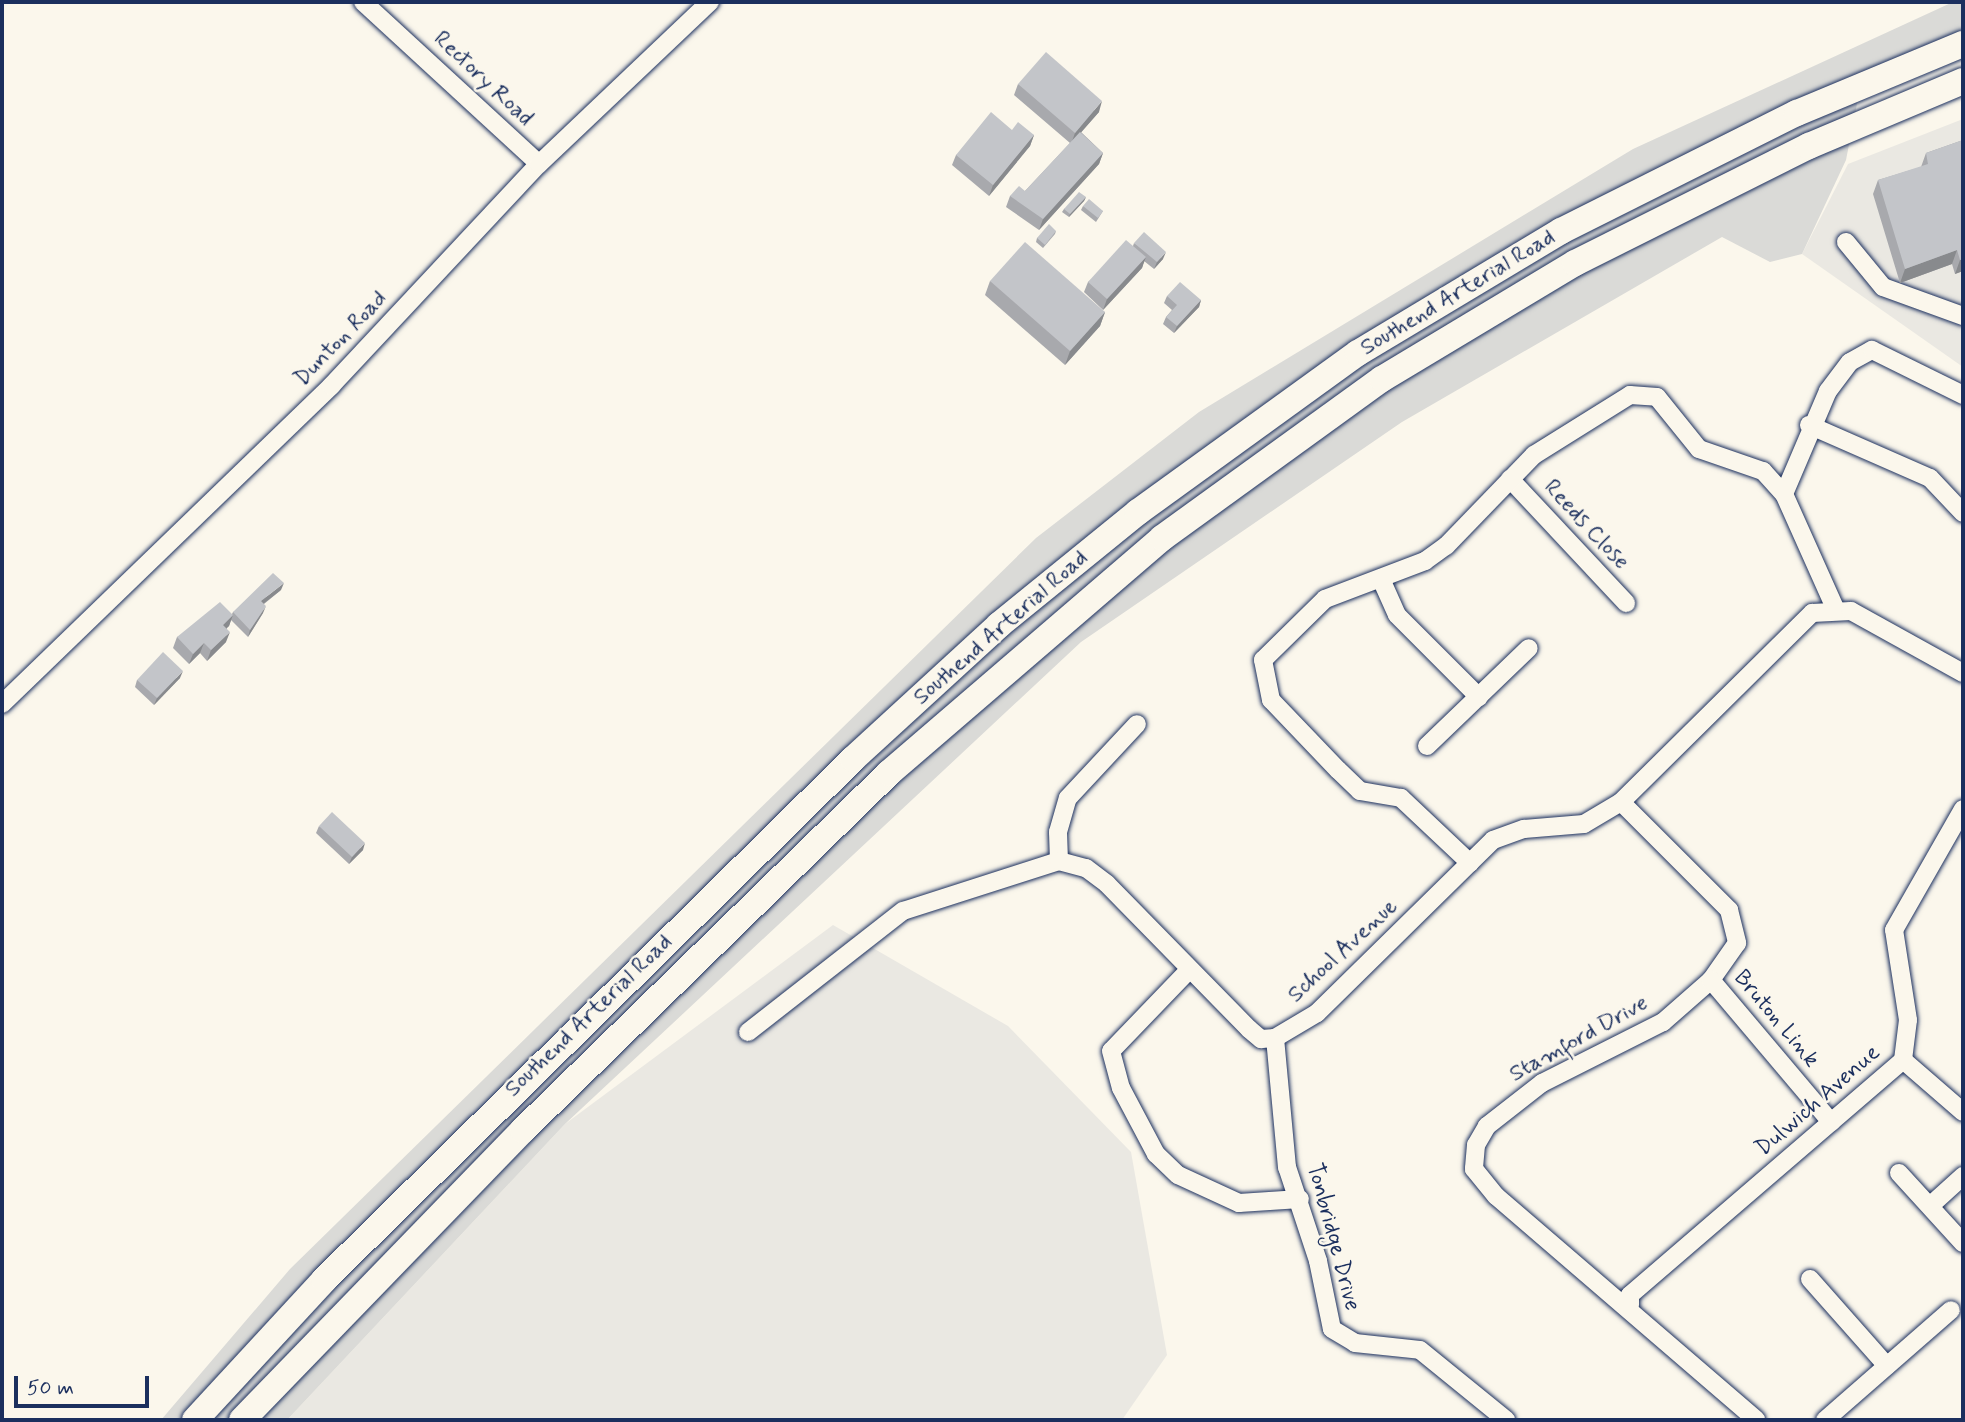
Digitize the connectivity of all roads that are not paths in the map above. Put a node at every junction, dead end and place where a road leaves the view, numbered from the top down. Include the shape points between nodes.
1 (363, 2) edge
2 (710, 2) edge
3 (1963, 44) edge
4 (1963, 81) edge
5 (539, 164) junction
6 (1846, 242) dead end
7 (1963, 316) edge
8 (1963, 395) edge
9 (1809, 425) junction
10 (1510, 479) junction
11 (1784, 494) junction
12 (1963, 513) edge
13 (1381, 579) junction
14 (1626, 603) dead end
15 (1835, 608) junction
16 (1529, 648) dead end
17 (1961, 667) edge
18 (1479, 697) junction
19 (2, 704) edge
20 (1137, 724) dead end
21 (1427, 746) dead end
22 (1621, 802) junction
23 (1963, 809) edge
24 (1059, 861) junction
25 (1470, 863) junction
26 (1189, 970) junction
27 (1711, 980) junction
28 (748, 1032) dead end
29 (1275, 1038) junction
30 (1903, 1060) junction
31 (1963, 1112) edge
32 (1831, 1122) junction
33 (1899, 1173) dead end
34 (1963, 1177) edge
35 (1300, 1199) junction
36 (1931, 1205) junction
37 (1963, 1243) edge
38 (1810, 1279) dead end
39 (1630, 1305) junction
40 (1951, 1310) dead end
41 (1887, 1366) junction
42 (195, 1420) edge
43 (242, 1420) edge
44 (1506, 1420) edge
45 (1756, 1420) edge
46 (1825, 1420) edge

1 - 5 street, Rectory Road
2 - 5 street, Dunton Road
3 - 42 highway, Southend Arterial Road via 1797,113 1561,231 1358,353 1138,512 999,625 853,758 362,1242
4 - 43 highway, Southend Arterial Road via 1797,151 1563,269 1382,379 1162,538 1018,655 889,773 523,1130
5 - 19 street, Dunton Road via 331,386
6 - 7 street via 1883,287
8 - 9 street via 1872,350 1850,362
9 - 11 street
9 - 12 street via 1930,478
10 - 11 street via 1578,425 1630,395 1648,393 1699,449 1763,471
10 - 13 street via 1446,546
10 - 14 street, Reeds Close
11 - 15 street
13 - 18 street via 1397,615
13 - 25 street via 1325,599 1310,611 1263,660 1263,681 1271,701 1360,790 1401,798
15 - 17 street
15 - 22 street, School Avenue via 1812,613 1790,631
16 - 18 street
18 - 21 street
20 - 24 street via 1068,798 1058,832
22 - 25 street, School Avenue via 1584,824 1524,828 1493,839
22 - 27 street, Stamford Drive via 1736,920 1737,943
23 - 30 street, Dulwich Avenue via 1894,930 1908,1020
24 - 26 street via 1086,868 1107,884
24 - 28 street via 903,911
25 - 29 street, School Avenue via 1317,1013
26 - 29 street via 1255,1034
26 - 35 street via 1127,1029 1111,1051 1112,1069 1156,1154 1178,1175 1238,1203
27 - 32 street, Bruton Link
27 - 39 street, Stamford Drive via 1663,1022 1542,1083 1487,1126 1476,1145 1474,1169 1496,1195
29 - 35 street, Tonbridge Drive via 1287,1167
30 - 31 street
30 - 32 street, Dulwich Avenue
32 - 39 street, Dulwich Avenue via 1630,1295
33 - 36 street
34 - 36 street
35 - 44 street, Tonbridge Drive via 1332,1329 1355,1343 1420,1350
36 - 37 street
38 - 41 street
39 - 45 street, Stamford Drive
40 - 41 street
41 - 46 street

